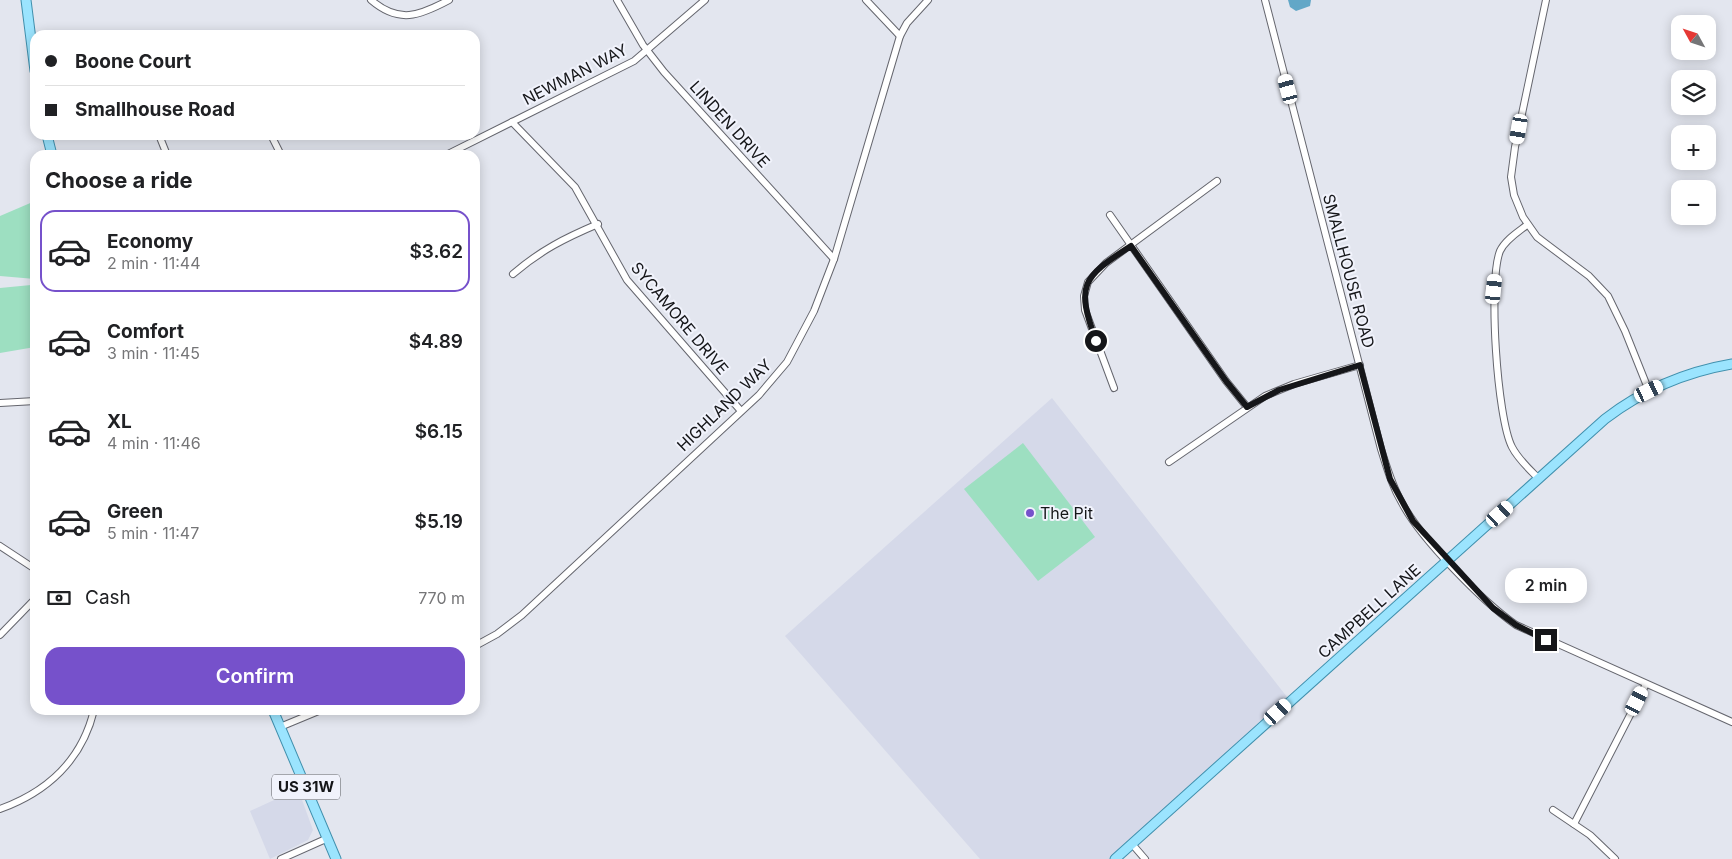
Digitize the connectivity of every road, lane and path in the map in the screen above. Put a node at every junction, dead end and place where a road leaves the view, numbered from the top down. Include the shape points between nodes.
1 (26, 0) edge
2 (371, 0) edge
3 (448, 0) edge
4 (617, 0) edge
5 (705, 0) edge
6 (866, 0) edge
7 (928, 0) edge
8 (1265, 0) edge
9 (1546, 0) edge
10 (30, 32) edge
11 (900, 36) junction
12 (648, 51) junction
13 (512, 122) junction
14 (480, 138) edge
15 (476, 140) edge
16 (456, 150) edge
17 (1217, 181) dead end
18 (1110, 215) dead end
19 (598, 224) junction
20 (1527, 225) junction
21 (1131, 246) junction
22 (834, 258) junction
23 (513, 274) dead end
24 (1732, 364) edge
25 (1360, 365) junction
26 (1114, 388) dead end
27 (1649, 391) junction
28 (30, 400) edge
29 (0, 403) edge
30 (1247, 407) junction
31 (741, 411) junction
32 (1169, 462) dead end
33 (1538, 479) junction
34 (0, 546) edge
35 (1448, 561) junction
36 (30, 566) edge
37 (30, 604) edge
38 (0, 635) edge
39 (480, 643) edge
40 (1646, 684) junction
41 (92, 715) edge
42 (275, 715) edge
43 (310, 715) edge
44 (1732, 722) edge
45 (280, 727) junction
46 (0, 809) edge
47 (1553, 810) dead end
48 (1574, 824) junction
49 (328, 838) junction
50 (1132, 844) junction
51 (281, 859) edge
52 (336, 859) edge
53 (1115, 859) edge
54 (1145, 859) edge
55 (1615, 859) edge

1 - 10 main road
2 - 3 street via 387,12 402,15 428,11
4 - 12 street, LINDEN DRIVE
5 - 12 street, NEWMAN WAY
6 - 11 street
7 - 11 street, HIGHLAND WAY
8 - 25 street, SMALLHOUSE ROAD
9 - 20 street via 1512,177 1516,202
11 - 22 street, HIGHLAND WAY
12 - 13 street, NEWMAN WAY
12 - 22 street, LINDEN DRIVE
13 - 14 street, NEWMAN WAY
13 - 19 street, SYCAMORE DRIVE via 569,178
15 - 16 street, NEWMAN WAY
17 - 21 street
18 - 21 street
19 - 23 street via 554,243
19 - 31 street, SYCAMORE DRIVE via 620,270 636,292
20 - 27 street via 1542,242 1588,276 1608,296
20 - 33 street via 1506,242 1499,254 1494,289 1495,336 1508,438 1517,456
21 - 26 street via 1106,263 1087,285 1084,296 1085,310
21 - 30 street
22 - 31 street, HIGHLAND WAY via 814,311 794,351 774,379
24 - 27 main road, CAMPBELL LANE via 1698,371
25 - 30 street via 1279,390
25 - 35 street, SMALLHOUSE ROAD via 1390,479 1413,521
27 - 33 main road, CAMPBELL LANE via 1606,419
28 - 29 street
30 - 32 street
31 - 39 street, HIGHLAND WAY via 522,615
33 - 35 main road, CAMPBELL LANE
34 - 36 street
35 - 40 street, SMALLHOUSE ROAD via 1493,608 1516,625
35 - 50 main road, CAMPBELL LANE
37 - 38 street
40 - 44 street, SMALLHOUSE ROAD
40 - 48 street
41 - 46 street via 73,758 59,775 21,801
42 - 45 main road, US 31W
43 - 45 street
45 - 49 main road, US 31W
47 - 48 street
48 - 55 street
49 - 51 street
49 - 52 main road, US 31W
50 - 53 main road, CAMPBELL LANE
50 - 54 street

